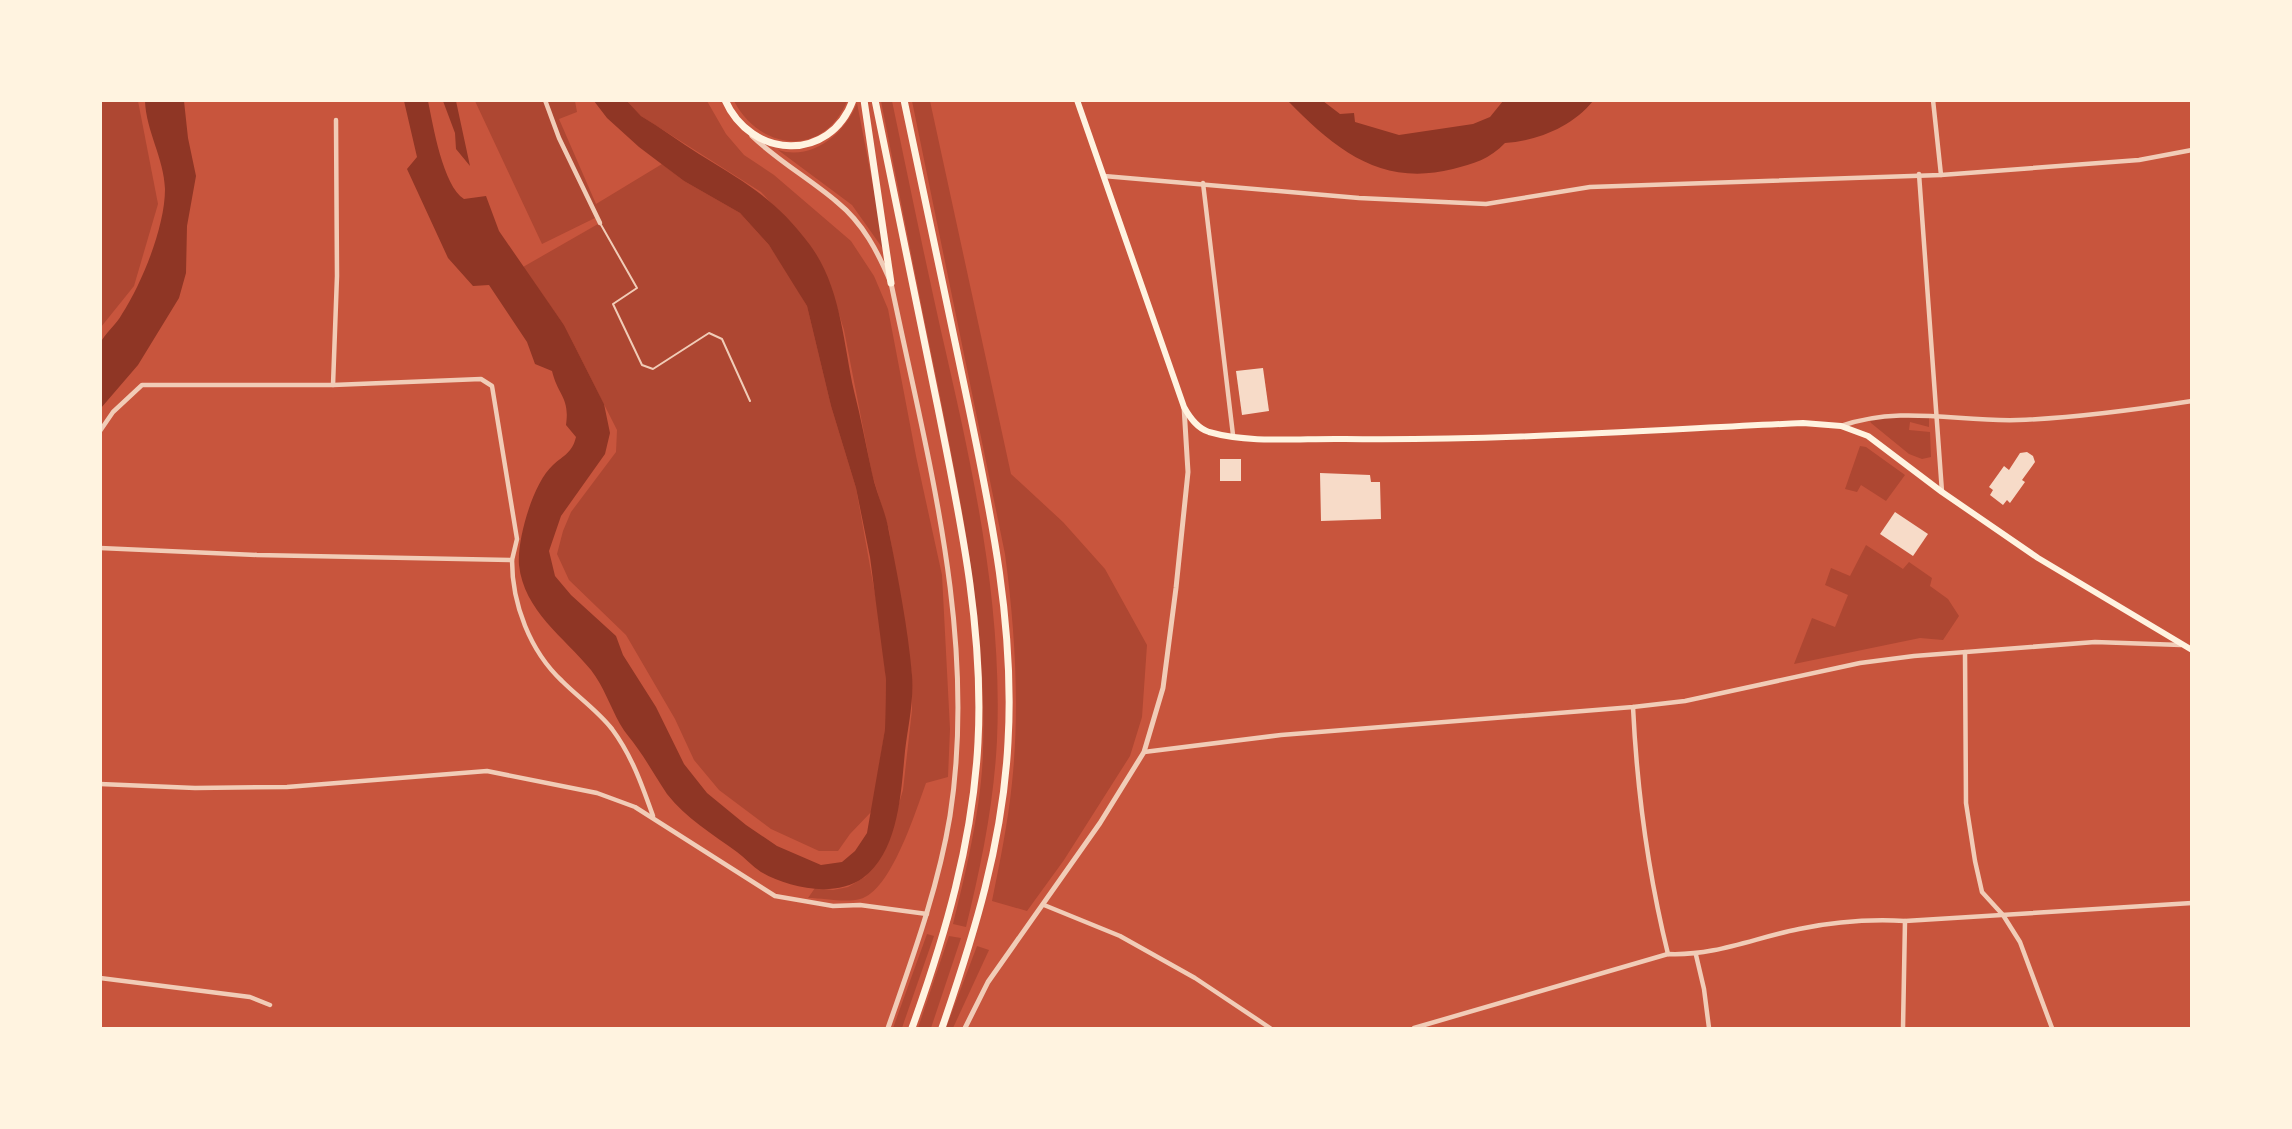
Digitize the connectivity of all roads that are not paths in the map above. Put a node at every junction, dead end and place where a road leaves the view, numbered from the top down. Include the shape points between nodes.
1 (545, 100) edge
2 (725, 100) edge
3 (853, 100) edge
4 (864, 100) edge
5 (875, 100) edge
6 (904, 100) edge
7 (1077, 100) edge
8 (1933, 100) edge
9 (336, 120) dead end
10 (749, 132) junction
11 (2192, 150) edge
12 (1919, 174) junction
13 (1941, 175) junction
14 (1104, 176) junction
15 (1203, 183) junction
16 (600, 223) joint
17 (891, 283) junction
18 (333, 385) junction
19 (750, 401) dead end
20 (2192, 401) edge
21 (1184, 407) junction
22 (1936, 415) junction
23 (1841, 426) junction
24 (100, 431) edge
25 (1233, 435) junction
26 (1942, 492) junction
27 (100, 548) edge
28 (512, 560) junction
29 (2182, 645) junction
30 (2192, 650) edge
31 (1965, 652) junction
32 (1634, 707) junction
33 (1144, 752) junction
34 (100, 784) edge
35 (653, 816) junction
36 (2192, 903) edge
37 (1044, 904) junction
38 (927, 914) junction
39 (2003, 915) junction
40 (1905, 921) junction
41 (1668, 954) junction
42 (1696, 955) junction
43 (100, 978) edge
44 (270, 1005) dead end
45 (888, 1029) edge
46 (912, 1029) edge
47 (942, 1029) edge
48 (965, 1029) edge
49 (1270, 1029) edge
50 (1414, 1029) edge
51 (1709, 1029) edge
52 (1903, 1029) edge
53 (2052, 1029) edge

1 - 16 street
2 - 10 highway
3 - 10 highway via 835,129 804,145 779,146
4 - 17 highway
5 - 46 highway via 953,485 978,653 978,741 968,827 948,920
6 - 47 highway via 999,559 1008,654 1009,742 996,842 982,909
7 - 14 main road
8 - 13 street
9 - 18 street via 338,276
10 - 17 street via 839,203 875,247
11 - 13 street via 2127,161
12 - 13 street
12 - 15 street via 1590,187 1486,204 1359,198
12 - 22 street
14 - 15 street
14 - 21 main road
15 - 25 street
16 - 19 lane via 637,288 613,304 642,365 653,369 709,333 716,334 722,339
17 - 38 street via 947,554 956,651 956,744 950,813
18 - 24 street via 142,385 113,412
18 - 28 street via 488,381 492,386 517,539
20 - 22 street via 2126,412 2017,420
21 - 25 main road via 1193,422 1208,432
21 - 33 street via 1188,472 1176,588 1163,688
22 - 23 street via 1868,417
22 - 26 street
23 - 25 main road via 1803,423 1519,438
23 - 26 main road via 1868,436
26 - 29 main road via 2038,558
27 - 28 street
28 - 35 street via 517,603 535,646 547,666 610,727 624,746
29 - 30 main road
29 - 31 street via 2095,642
31 - 32 street via 1860,663 1685,701
31 - 39 street via 1966,803 1982,892
32 - 33 street via 1281,735
32 - 41 street via 1642,815
33 - 37 street
34 - 35 street via 287,787 487,771 597,793
35 - 38 street via 775,896 833,906 860,905
36 - 39 street
37 - 48 street via 988,982
37 - 49 street via 1120,936 1195,978
38 - 45 street
39 - 40 street
39 - 53 street via 2020,942
40 - 42 street via 1879,919 1800,929
40 - 52 street
41 - 42 street
41 - 50 street
42 - 51 street
43 - 44 street via 250,997

